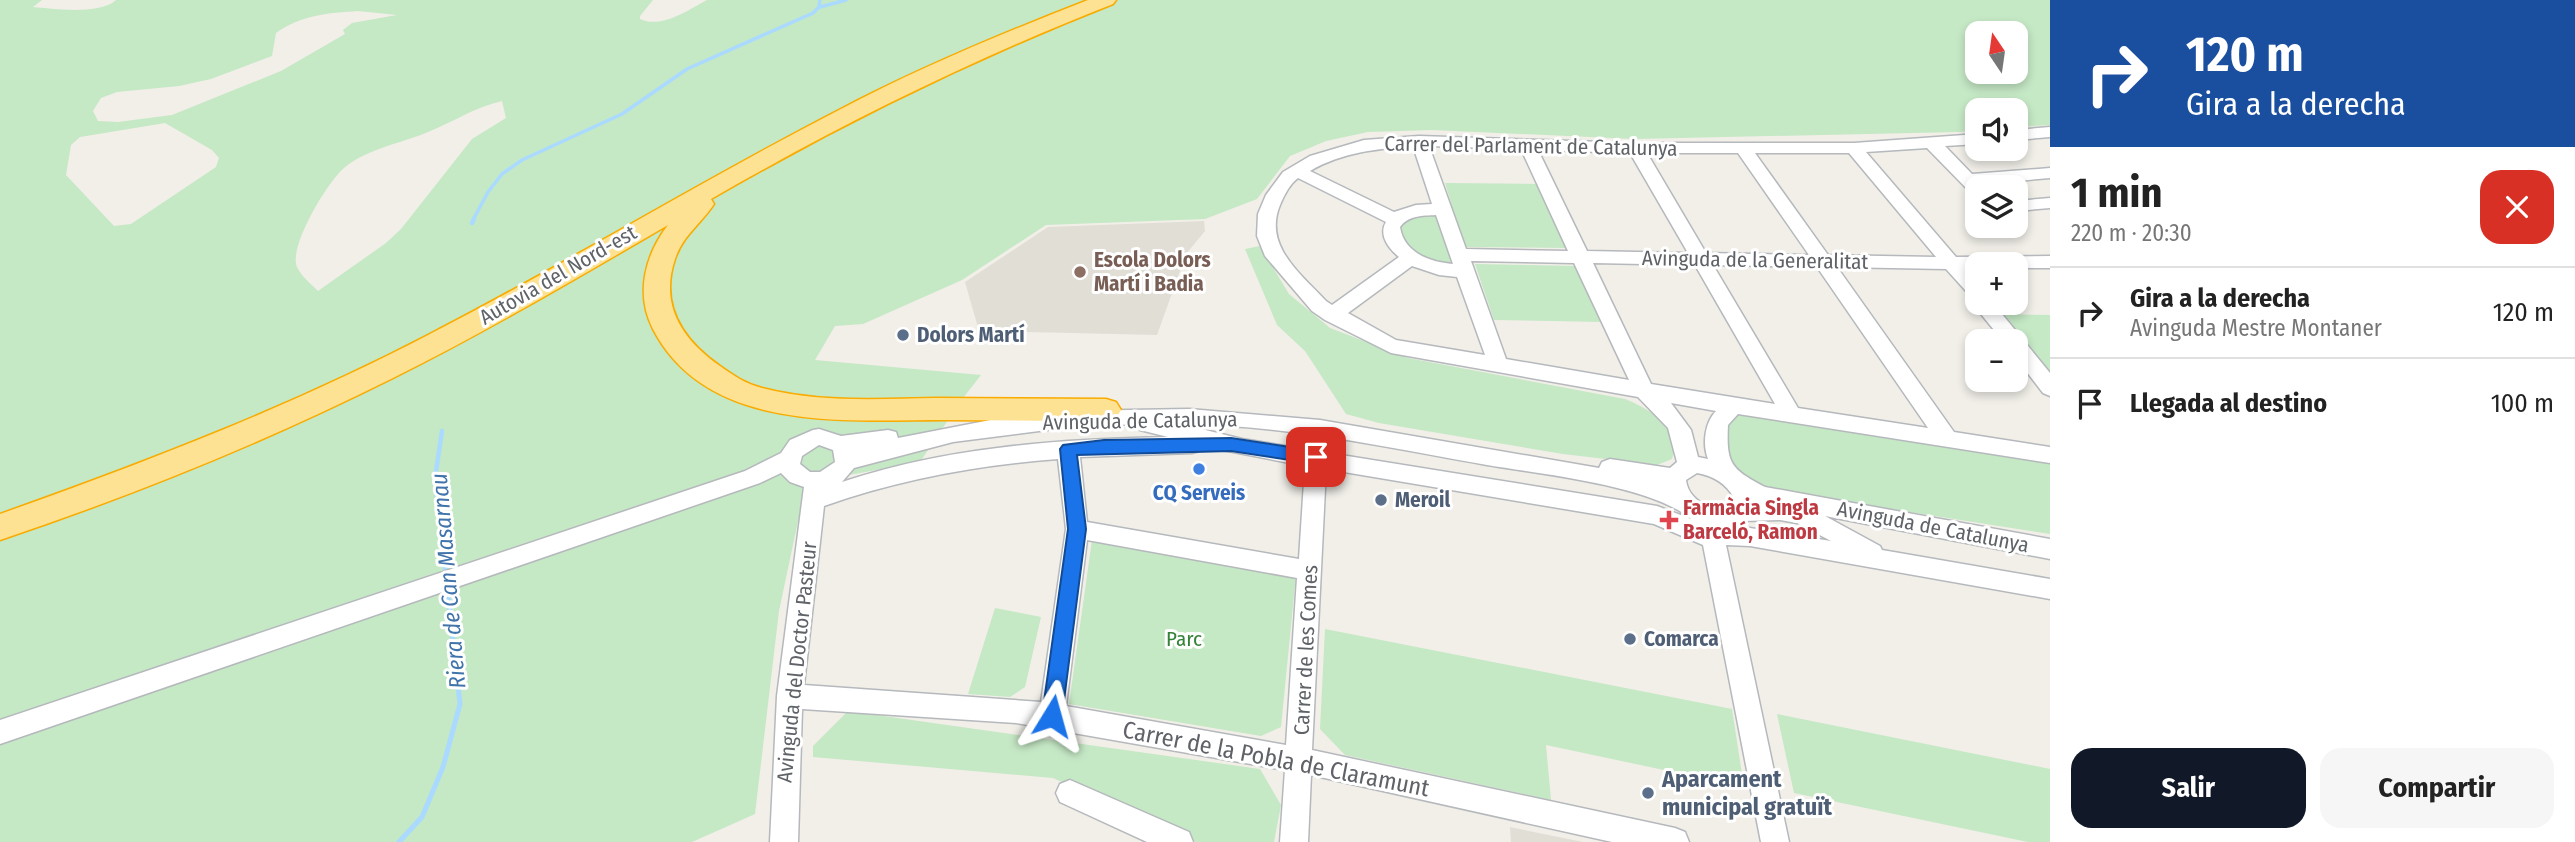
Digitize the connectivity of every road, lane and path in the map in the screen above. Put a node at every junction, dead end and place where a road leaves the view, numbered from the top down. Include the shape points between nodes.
1 (1068, 0) edge
2 (1106, 0) edge
3 (2050, 132) edge
4 (2028, 134) edge
5 (1965, 140) edge
6 (1419, 141) junction
7 (1931, 142) junction
8 (1527, 145) junction
9 (1636, 148) junction
10 (1854, 148) junction
11 (1744, 149) junction
12 (782, 150) junction
13 (1298, 171) junction
14 (2050, 173) edge
15 (1965, 176) edge
16 (2028, 176) edge
17 (2050, 203) edge
18 (2028, 205) edge
19 (1443, 209) junction
20 (1395, 220) junction
21 (1580, 257) junction
22 (1409, 259) junction
23 (1702, 260) junction
24 (1825, 261) junction
25 (1462, 263) junction
26 (2048, 263) edge
27 (1952, 264) junction
28 (1965, 280) edge
29 (1332, 314) junction
30 (1993, 315) edge
31 (2004, 329) edge
32 (2028, 359) edge
33 (1498, 365) junction
34 (2050, 387) edge
35 (1644, 390) junction
36 (1734, 406) junction
37 (1790, 413) junction
38 (1117, 414) junction
39 (924, 440) junction
40 (1948, 440) junction
41 (1231, 444) junction
42 (1068, 449) junction
43 (844, 453) junction
44 (2050, 455) edge
45 (1316, 457) junction
46 (975, 461) junction
47 (1525, 463) junction
48 (1681, 471) junction
49 (803, 478) junction
50 (1731, 478) junction
51 (1474, 483) junction
52 (0, 506) edge
53 (1691, 507) junction
54 (1803, 515) junction
55 (0, 527) edge
56 (1077, 529) junction
57 (1726, 532) junction
58 (2050, 549) edge
59 (2050, 557) edge
60 (1884, 560) junction
61 (1311, 571) junction
62 (2050, 589) edge
63 (790, 696) junction
64 (1052, 716) junction
65 (0, 732) edge
66 (1300, 760) junction
67 (1070, 793) dead end
68 (784, 842) edge
69 (1179, 842) edge
70 (1294, 842) edge
71 (1675, 842) edge
72 (1775, 842) edge

1 - 52 highway, Autovia del Nord-est via 981,34 850,95 469,307 333,376 142,456
2 - 12 highway, Autovia del Nord-est via 936,70
3 - 4 street
5 - 7 street, Carrer del Parlament de Catalunya
6 - 8 street, Carrer del Parlament de Catalunya
6 - 13 street, Carrer del Parlament de Catalunya via 1342,150
6 - 19 street
7 - 10 street, Carrer del Parlament de Catalunya
7 - 15 street
8 - 9 street, Carrer del Parlament de Catalunya
8 - 21 street
9 - 11 street, Carrer del Parlament de Catalunya
9 - 23 street
10 - 11 street, Carrer del Parlament de Catalunya
10 - 27 street
11 - 24 street
12 - 38 highway via 698,208 681,225 663,256 655,290 659,314 689,359 738,391 794,405
12 - 55 highway, Autovia del Nord-est via 441,342 332,396 190,457
13 - 20 street
13 - 29 street, Carrer del Parlament de Catalunya via 1275,195 1267,214 1266,236 1274,256 1292,278
14 - 16 street
17 - 18 street
19 - 20 street via 1414,209
19 - 25 street
20 - 22 street via 1392,238
21 - 23 street, Avinguda de la Generalitat
21 - 25 street, Avinguda de la Generalitat
21 - 35 street
22 - 25 street via 1433,270
22 - 29 street
23 - 24 street, Avinguda de la Generalitat
23 - 37 street
24 - 27 street, Avinguda de la Generalitat
24 - 40 street
25 - 33 street
26 - 27 street, Avinguda de la Generalitat
27 - 28 street
29 - 33 street, Carrer del Parlament de Catalunya via 1391,346
30 - 31 street
32 - 34 street
33 - 35 street, Carrer del Parlament de Catalunya
35 - 36 street, Carrer del Parlament de Catalunya
35 - 48 street via 1679,424 1686,443
36 - 37 street, Carrer del Parlament de Catalunya
36 - 50 street via 1718,422 1716,452
37 - 40 street, Carrer del Parlament de Catalunya
38 - 39 street, Avinguda de Catalunya via 1012,424
38 - 41 street
38 - 43 street, Avinguda de Catalunya via 1009,416 883,439
38 - 47 street, Avinguda de Catalunya via 1300,425
38 - 48 street, Avinguda de Catalunya via 1199,410 1322,419 1569,463
39 - 43 street, Avinguda de Catalunya
39 - 46 street
40 - 44 street, Carrer del Parlament de Catalunya
41 - 42 street
41 - 45 street
42 - 46 street
42 - 56 street
43 - 49 street via 838,474
43 - 49 street via 828,437 811,438 796,447
45 - 51 street
45 - 61 street, Carrer de les Comes
46 - 49 street via 878,479
47 - 51 street
47 - 53 street, Avinguda de Catalunya via 1659,492
48 - 50 street, Avinguda de Catalunya via 1706,466
48 - 53 street via 1674,489
49 - 63 street, Avinguda del Doctor Pasteur via 804,570
49 - 65 street via 752,477
50 - 57 street via 1745,498
50 - 58 street, Avinguda de Catalunya via 1760,495
51 - 57 street via 1657,515
53 - 57 street via 1708,526
54 - 57 street, Avinguda de Catalunya via 1780,511
54 - 59 street, Avinguda de Catalunya
54 - 60 street
56 - 61 street
56 - 64 street
57 - 60 street
57 - 72 street
60 - 62 street
61 - 66 street, Carrer de les Comes
63 - 64 street, Carrer de la Pobla de Claramunt
63 - 68 street, Avinguda del Doctor Pasteur
64 - 66 street, Carrer de la Pobla de Claramunt
66 - 70 street, Carrer de les Comes
66 - 71 street, Carrer de la Pobla de Claramunt
67 - 69 street

